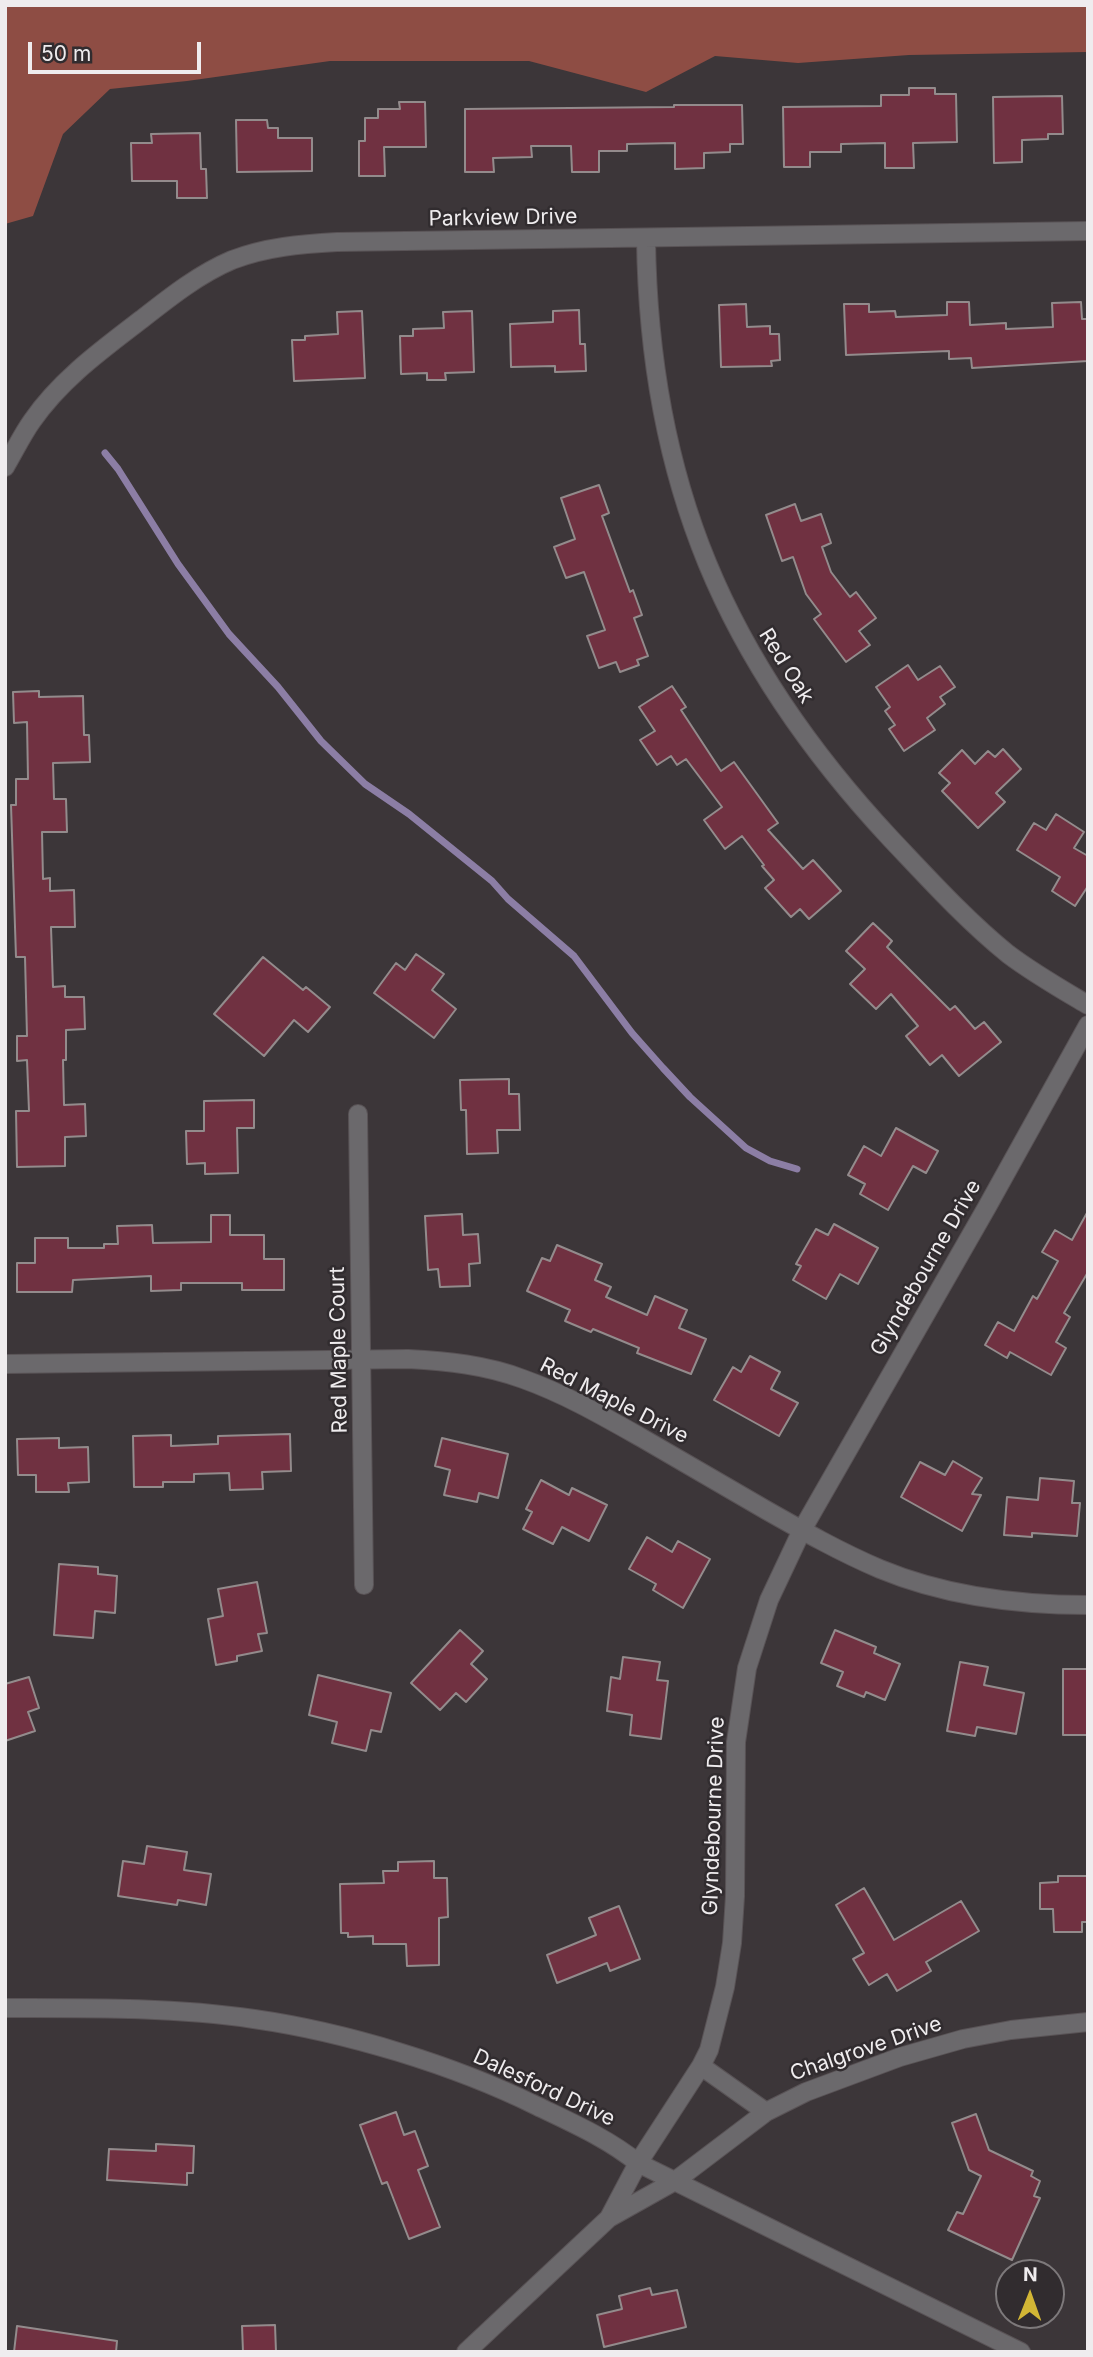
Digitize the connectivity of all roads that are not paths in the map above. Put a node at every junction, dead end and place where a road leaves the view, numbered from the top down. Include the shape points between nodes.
1 (1088, 231) edge
2 (646, 239) junction
3 (5, 467) edge
4 (1088, 1005) edge
5 (1088, 1025) edge
6 (358, 1114) dead end
7 (362, 1359) junction
8 (5, 1364) edge
9 (802, 1530) junction
10 (364, 1585) dead end
11 (1088, 1605) edge
12 (5, 2008) edge
13 (1088, 2022) edge
14 (701, 2066) junction
15 (766, 2112) junction
16 (638, 2163) junction
17 (675, 2181) junction
18 (609, 2218) junction
19 (466, 2352) edge
20 (1021, 2352) edge

1 - 2 street, Parkview Drive
2 - 3 street, Parkview Drive via 302,244 234,260 174,294 87,361 32,421
2 - 4 street, Red Oak via 649,322 667,436 700,547 740,636 826,766 906,855 983,933
5 - 9 street, Glyndebourne Drive
6 - 7 street, Red Maple Court
7 - 8 street, Red Maple Drive
7 - 9 street, Red Maple Drive via 467,1364 523,1379 592,1410
7 - 10 street, Red Maple Court
9 - 11 street, Red Maple Drive via 878,1568 939,1588 1034,1604
9 - 14 street, Glyndebourne Drive via 769,1600 747,1668 736,1742 732,1943 717,2022
12 - 16 street, Dalesford Drive via 212,2015 342,2038 493,2086 600,2137
13 - 15 street, Chalgrove Drive via 963,2039 900,2057
14 - 15 street
14 - 16 street, Glyndebourne Drive
15 - 17 street, Chalgrove Drive
16 - 17 street, Dalesford Drive
16 - 18 street, Glyndebourne Drive
17 - 18 street, Chalgrove Drive
17 - 20 street, Dalesford Drive
18 - 19 street, Glyndebourne Drive

